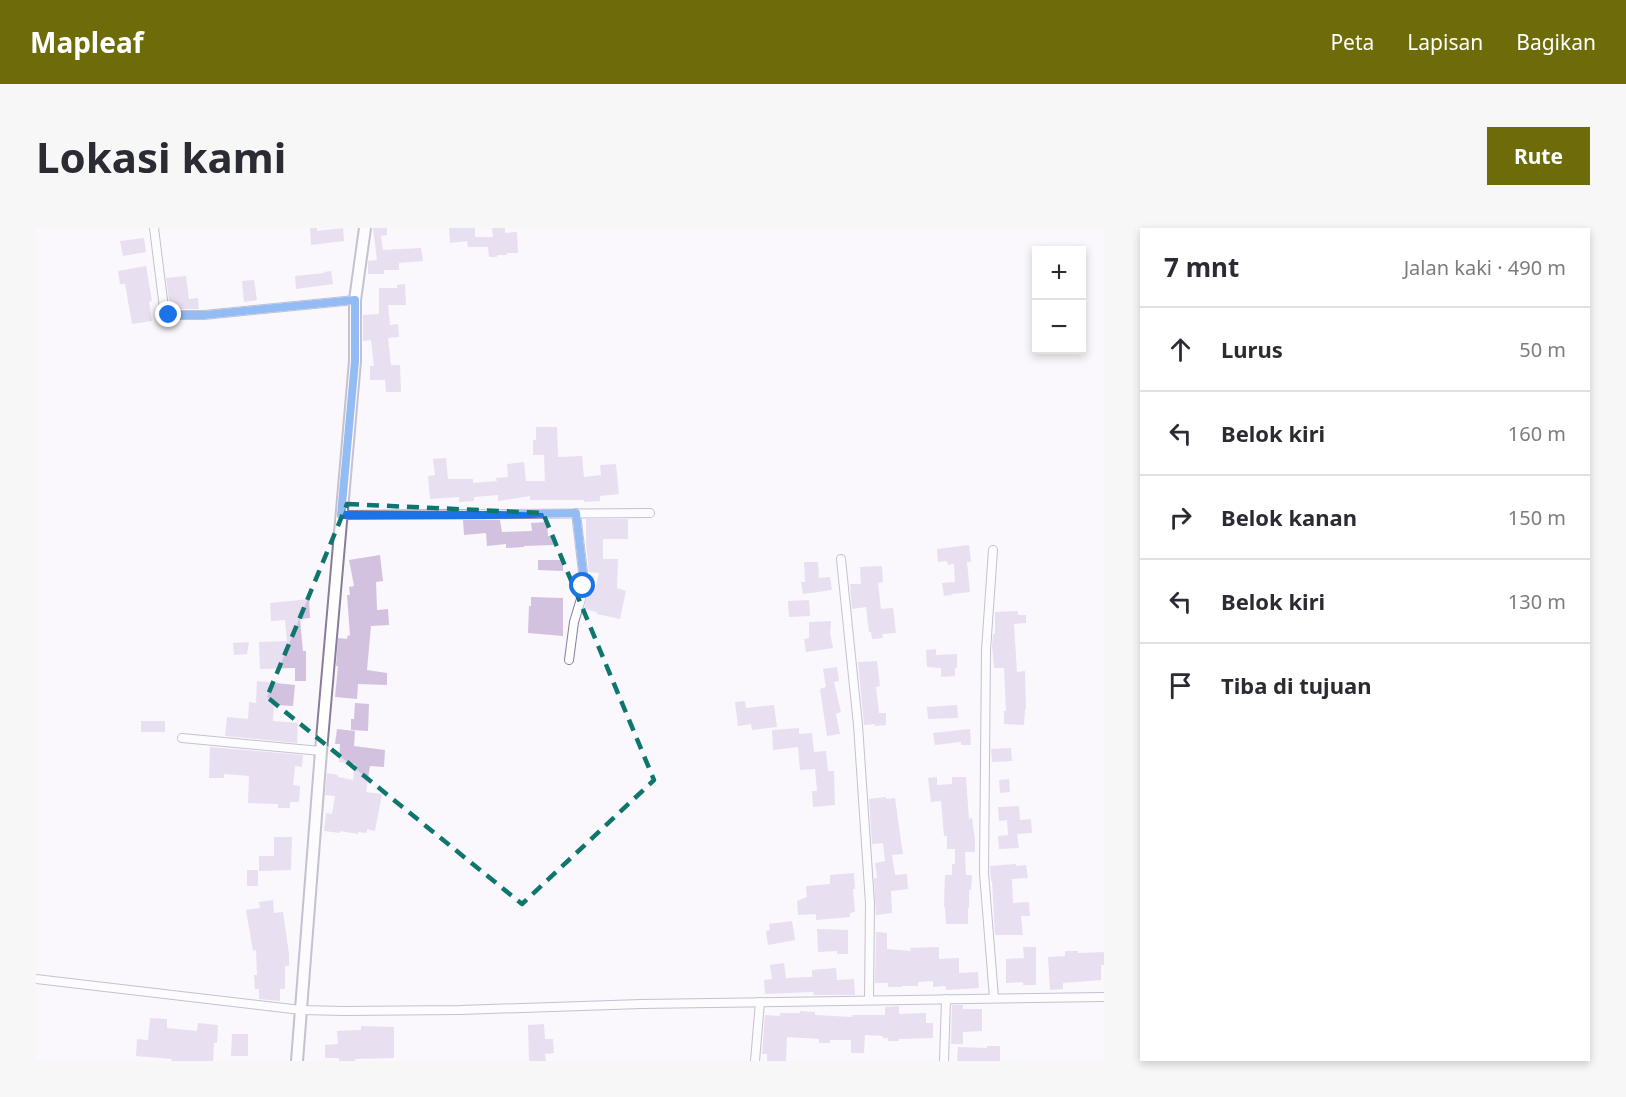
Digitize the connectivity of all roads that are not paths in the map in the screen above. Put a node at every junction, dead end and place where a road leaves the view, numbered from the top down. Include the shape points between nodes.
1 (154, 228) edge
2 (365, 228) edge
3 (355, 300) junction
4 (576, 513) junction
5 (650, 513) dead end
6 (341, 515) junction
7 (993, 550) dead end
8 (841, 559) dead end
9 (569, 660) dead end
10 (182, 738) dead end
11 (321, 751) junction
12 (36, 979) edge
13 (1104, 997) edge
14 (994, 998) junction
15 (946, 999) junction
16 (868, 1000) junction
17 (760, 1002) junction
18 (301, 1010) junction
19 (297, 1061) edge
20 (755, 1061) edge
21 (944, 1061) edge

1 - 3 street via 164,309 169,315
2 - 3 main road
3 - 6 main road via 355,361
4 - 5 street
4 - 6 street
4 - 9 street via 583,586
6 - 11 main road
7 - 14 street via 986,650 984,873
8 - 16 street via 870,903
10 - 11 street
11 - 18 main road
12 - 18 street
13 - 14 street
14 - 15 street
15 - 16 street
15 - 21 street
16 - 17 street
17 - 18 street
17 - 20 street
18 - 19 main road

